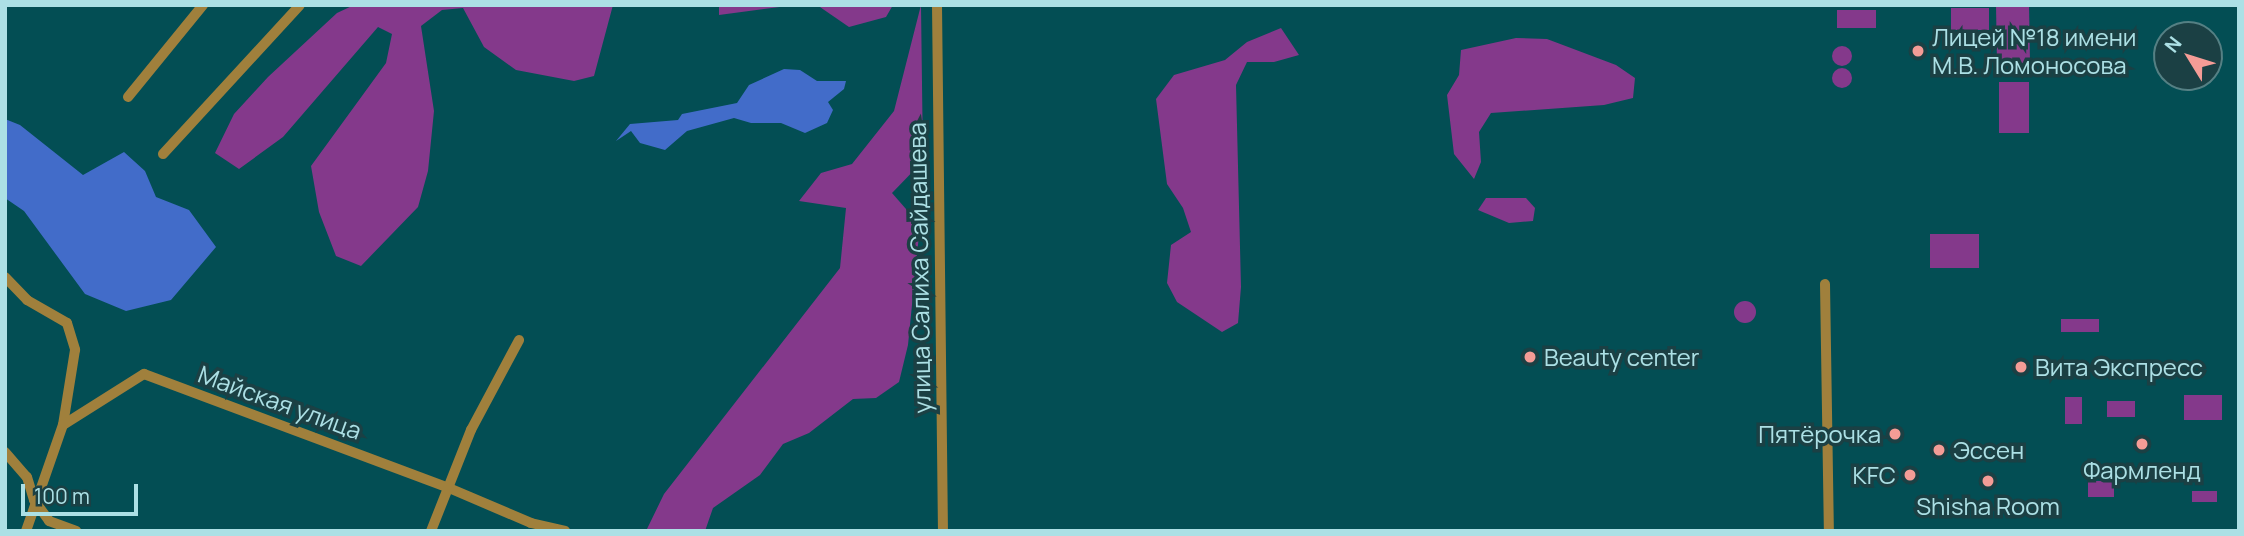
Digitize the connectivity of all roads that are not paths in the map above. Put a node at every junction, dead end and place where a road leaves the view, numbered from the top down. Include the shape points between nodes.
1 (203, 5) edge
2 (300, 5) edge
3 (937, 5) edge
4 (128, 97) dead end
5 (163, 154) dead end
6 (5, 277) edge
7 (1825, 284) dead end
8 (519, 341) dead end
9 (63, 425) junction
10 (5, 452) edge
11 (449, 488) junction
12 (34, 500) junction
13 (26, 531) edge
14 (76, 531) edge
15 (431, 531) edge
16 (565, 531) edge
17 (943, 531) edge
18 (1829, 531) edge

1 - 4 street
2 - 5 street
3 - 17 street, улица Салиха Сайдашева
6 - 9 street via 27,300 67,323 75,350
7 - 18 street
8 - 11 street via 471,430
9 - 11 street, Майская улица via 144,374
9 - 12 street
10 - 12 street via 27,477
11 - 15 street
11 - 16 street, Майская улица via 531,523
12 - 13 street
12 - 14 street via 49,521

